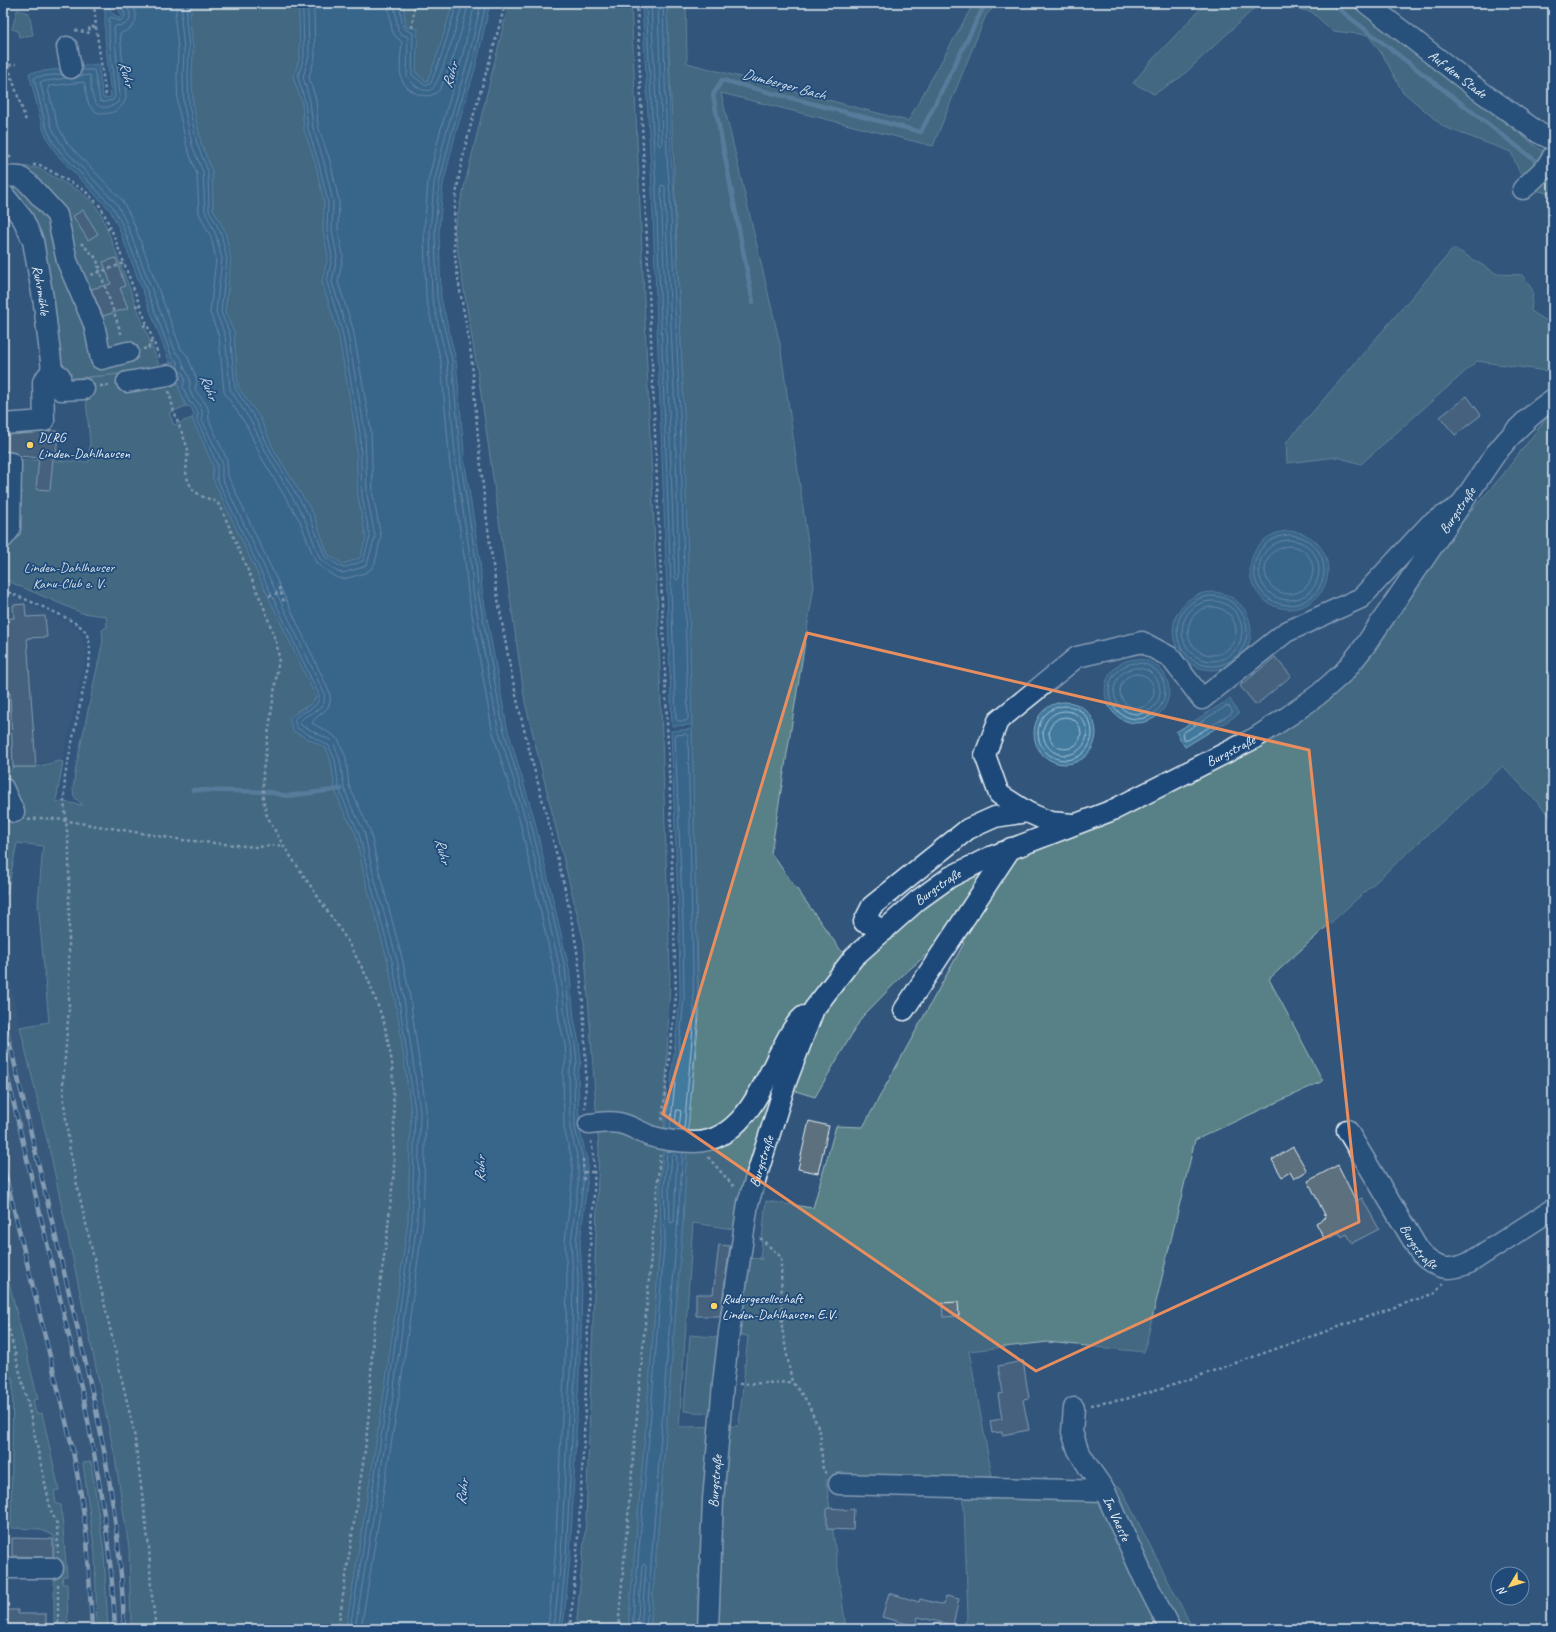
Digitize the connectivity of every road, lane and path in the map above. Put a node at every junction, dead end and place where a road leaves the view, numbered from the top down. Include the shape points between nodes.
1 (94, 3) edge
2 (415, 3) edge
3 (505, 3) edge
4 (637, 3) edge
5 (1366, 3) edge
6 (96, 26) junction
7 (412, 28) dead end
8 (71, 39) joint
9 (16, 64) dead end
10 (3, 66) edge
11 (8, 66) junction
12 (71, 68) dead end
13 (12, 78) junction
14 (3, 81) edge
15 (106, 96) dead end
16 (26, 121) dead end
17 (1553, 140) edge
18 (1553, 156) edge
19 (40, 165) dead end
20 (3, 176) edge
21 (1523, 189) dead end
22 (3, 194) edge
23 (111, 228) junction
24 (107, 229) dead end
25 (81, 243) dead end
26 (124, 263) junction
27 (100, 272) junction
28 (75, 280) junction
29 (140, 305) junction
30 (136, 306) dead end
31 (147, 325) junction
32 (143, 326) dead end
33 (154, 341) junction
34 (150, 343) dead end
35 (128, 352) joint
36 (167, 375) junction
37 (58, 380) junction
38 (127, 382) joint
39 (84, 389) joint
40 (1553, 399) edge
41 (3, 424) edge
42 (3, 462) edge
43 (1462, 505) junction
44 (3, 538) edge
45 (279, 587) dead end
46 (3, 590) edge
47 (281, 592) junction
48 (269, 596) dead end
49 (284, 602) dead end
50 (3, 788) edge
51 (14, 812) dead end
52 (1027, 812) junction
53 (53, 818) dead end
54 (67, 820) junction
55 (1074, 824) junction
56 (283, 845) junction
57 (1012, 848) junction
58 (884, 931) junction
59 (814, 1009) junction
60 (904, 1010) dead end
61 (589, 1124) junction
62 (1347, 1130) dead end
63 (661, 1138) junction
64 (695, 1142) junction
65 (583, 1159) dead end
66 (584, 1172) junction
67 (594, 1172) junction
68 (584, 1183) dead end
69 (748, 1204) junction
70 (1553, 1210) edge
71 (745, 1224) junction
72 (1444, 1268) junction
73 (3, 1306) edge
74 (792, 1382) junction
75 (724, 1384) junction
76 (1074, 1408) joint
77 (823, 1470) dead end
78 (839, 1484) dead end
79 (1105, 1491) junction
80 (3, 1568) edge
81 (56, 1569) junction
82 (58, 1629) edge
83 (156, 1629) edge
84 (338, 1629) edge
85 (570, 1629) edge
86 (618, 1629) edge
87 (708, 1629) edge
88 (1170, 1629) edge

1 - 6 path
2 - 7 path
3 - 61 path via 459,175 454,216 455,251 471,354 478,441 504,634 518,703 551,829 578,958 584,1025 586,1110
4 - 63 path via 676,996
5 - 17 street, Auf dem Stade via 1476,88 1539,133
6 - 8 path via 90,26 90,34
6 - 15 path
8 - 12 street
9 - 11 path
10 - 11 path
11 - 13 path
13 - 14 path
13 - 16 path
18 - 21 street via 1546,167
19 - 23 path via 84,190 101,207
20 - 28 street via 20,177 57,216 64,252
22 - 37 street, Ruhrmühle via 23,219 33,241
23 - 24 path
23 - 26 path
25 - 27 path via 95,257
26 - 27 path
26 - 29 path
27 - 28 path
27 - 35 path
28 - 35 street via 94,324 101,359
29 - 30 path
29 - 31 path
31 - 32 path
31 - 33 path
33 - 34 path
33 - 36 path
36 - 38 street
36 - 56 path via 174,412 188,449 186,472 193,490 217,502 222,510 265,610 277,645 279,658 270,710 262,787 264,807
37 - 39 street
37 - 41 street via 43,382 44,421
38 - 39 path
40 - 43 street, Burgstraße via 1508,438
42 - 44 street via 11,463 10,530
43 - 52 street via 1430,524 1361,598 1286,632 1202,699 1170,657 1142,642 1077,658 998,721 985,755 999,794
43 - 55 street, Burgstraße via 1364,647 1344,672 1318,695 1255,738 1113,810
45 - 47 path
46 - 54 path via 71,620 84,628 90,640 90,657 65,776 64,801
47 - 48 path
47 - 49 path
50 - 51 street
52 - 55 street via 1050,822
52 - 58 street via 995,817 968,829 872,906 864,922
53 - 54 path
54 - 56 path via 183,840 256,847
54 - 83 path via 69,1008 64,1110 77,1185 134,1432
55 - 57 street, Burgstraße
56 - 84 path via 337,924 368,979 384,1022 392,1062 393,1177 373,1334 365,1450
57 - 58 street, Burgstraße via 950,877 918,900
57 - 60 street
58 - 59 street, Burgstraße via 854,957
59 - 64 street via 792,1030 752,1106 741,1119 717,1137
59 - 69 street, Burgstraße via 786,1082
61 - 63 street via 619,1123
61 - 67 path
62 - 72 street, Burgstraße via 1420,1254 1430,1263
63 - 64 street
63 - 86 path
64 - 69 path
65 - 66 path
66 - 67 path
66 - 68 path
67 - 85 path via 578,1557
69 - 71 street, Burgstraße
70 - 72 street, Burgstraße via 1469,1264 1456,1269
71 - 74 path via 781,1257 782,1328
71 - 75 street, Burgstraße
72 - 76 path via 1444,1282 1435,1293 1190,1379 1126,1399
73 - 81 path via 51,1511 57,1524
74 - 75 path
74 - 77 path via 807,1401 820,1432
75 - 87 street, Burgstraße via 713,1500
76 - 79 street, Im Vaeste via 1072,1432 1078,1450
78 - 79 street
79 - 88 street, Im Vaeste
80 - 81 street
81 - 82 path

